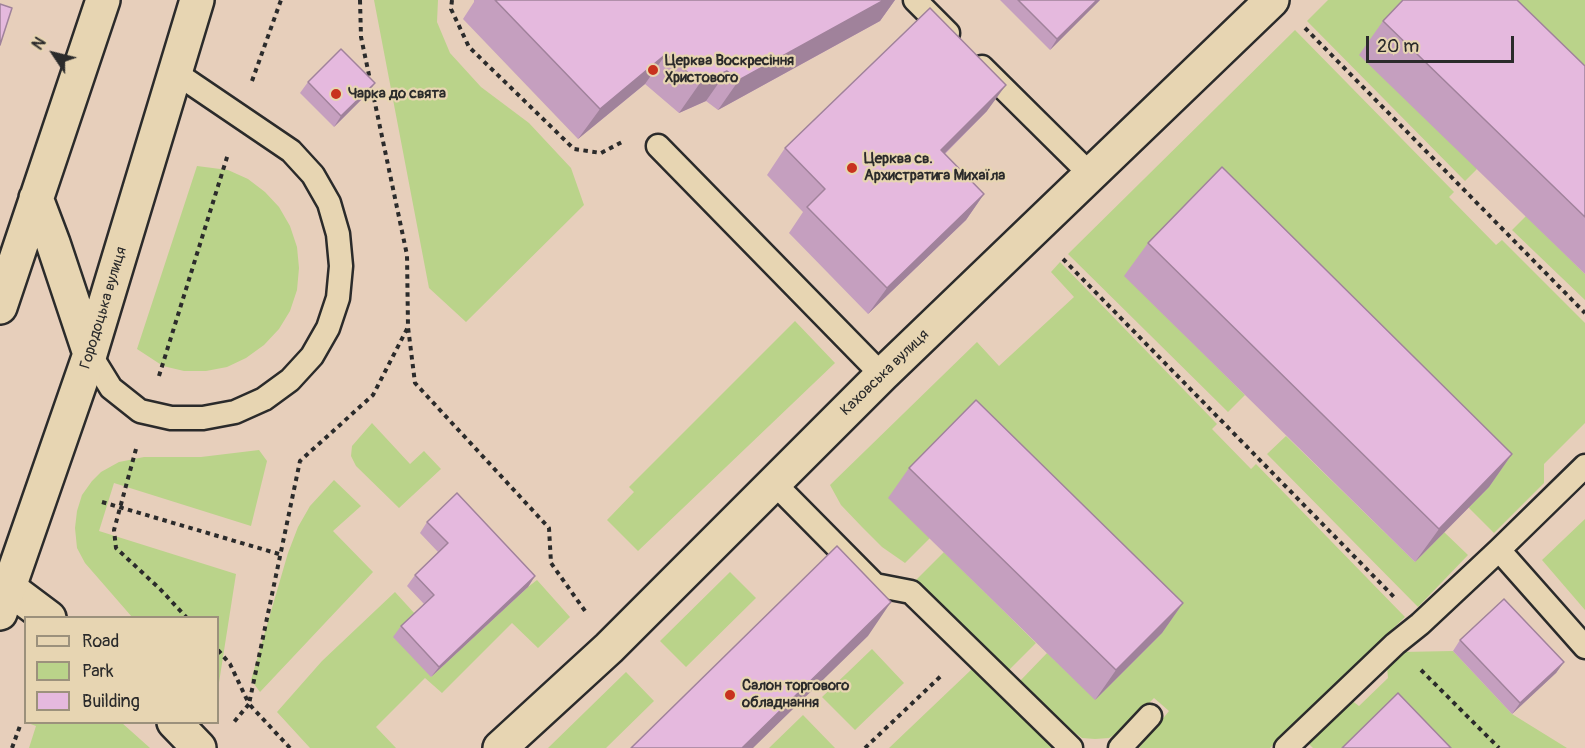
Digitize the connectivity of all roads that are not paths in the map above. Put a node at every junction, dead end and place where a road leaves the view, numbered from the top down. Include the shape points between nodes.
1 (103, 0) edge
2 (197, 0) edge
3 (915, 0) edge
4 (1272, 0) edge
5 (176, 73) junction
6 (658, 146) road end
7 (1090, 174) junction
8 (36, 198) junction
9 (0, 307) edge
10 (90, 354) junction
11 (882, 375) junction
12 (1585, 466) edge
13 (773, 482) junction
14 (1499, 550) junction
15 (0, 552) edge
16 (3, 598) edge
17 (44, 616) edge
18 (1585, 647) edge
19 (1150, 716) dead end
20 (175, 724) edge
21 (199, 748) edge
22 (500, 748) edge
23 (1071, 748) edge
24 (1120, 748) edge
25 (1286, 748) edge

1 - 8 street
2 - 5 street, Городоцька вулиця
3 - 7 lane
4 - 7 street, Каховська вулиця
5 - 10 street, Городоцька вулиця
5 - 10 lane via 291,151 313,175 338,234 338,298 328,328 312,356 290,380 264,399 235,412 171,418 140,411 111,388
6 - 11 lane
7 - 11 street, Каховська вулиця
8 - 9 street
8 - 10 street
10 - 16 street, Городоцька вулиця
11 - 13 street, Каховська вулиця
12 - 14 lane
13 - 22 street, Каховська вулиця via 609,648
13 - 23 lane via 875,585 910,592
14 - 18 lane
14 - 25 lane
15 - 16 street
16 - 17 street
19 - 24 lane
20 - 21 street

